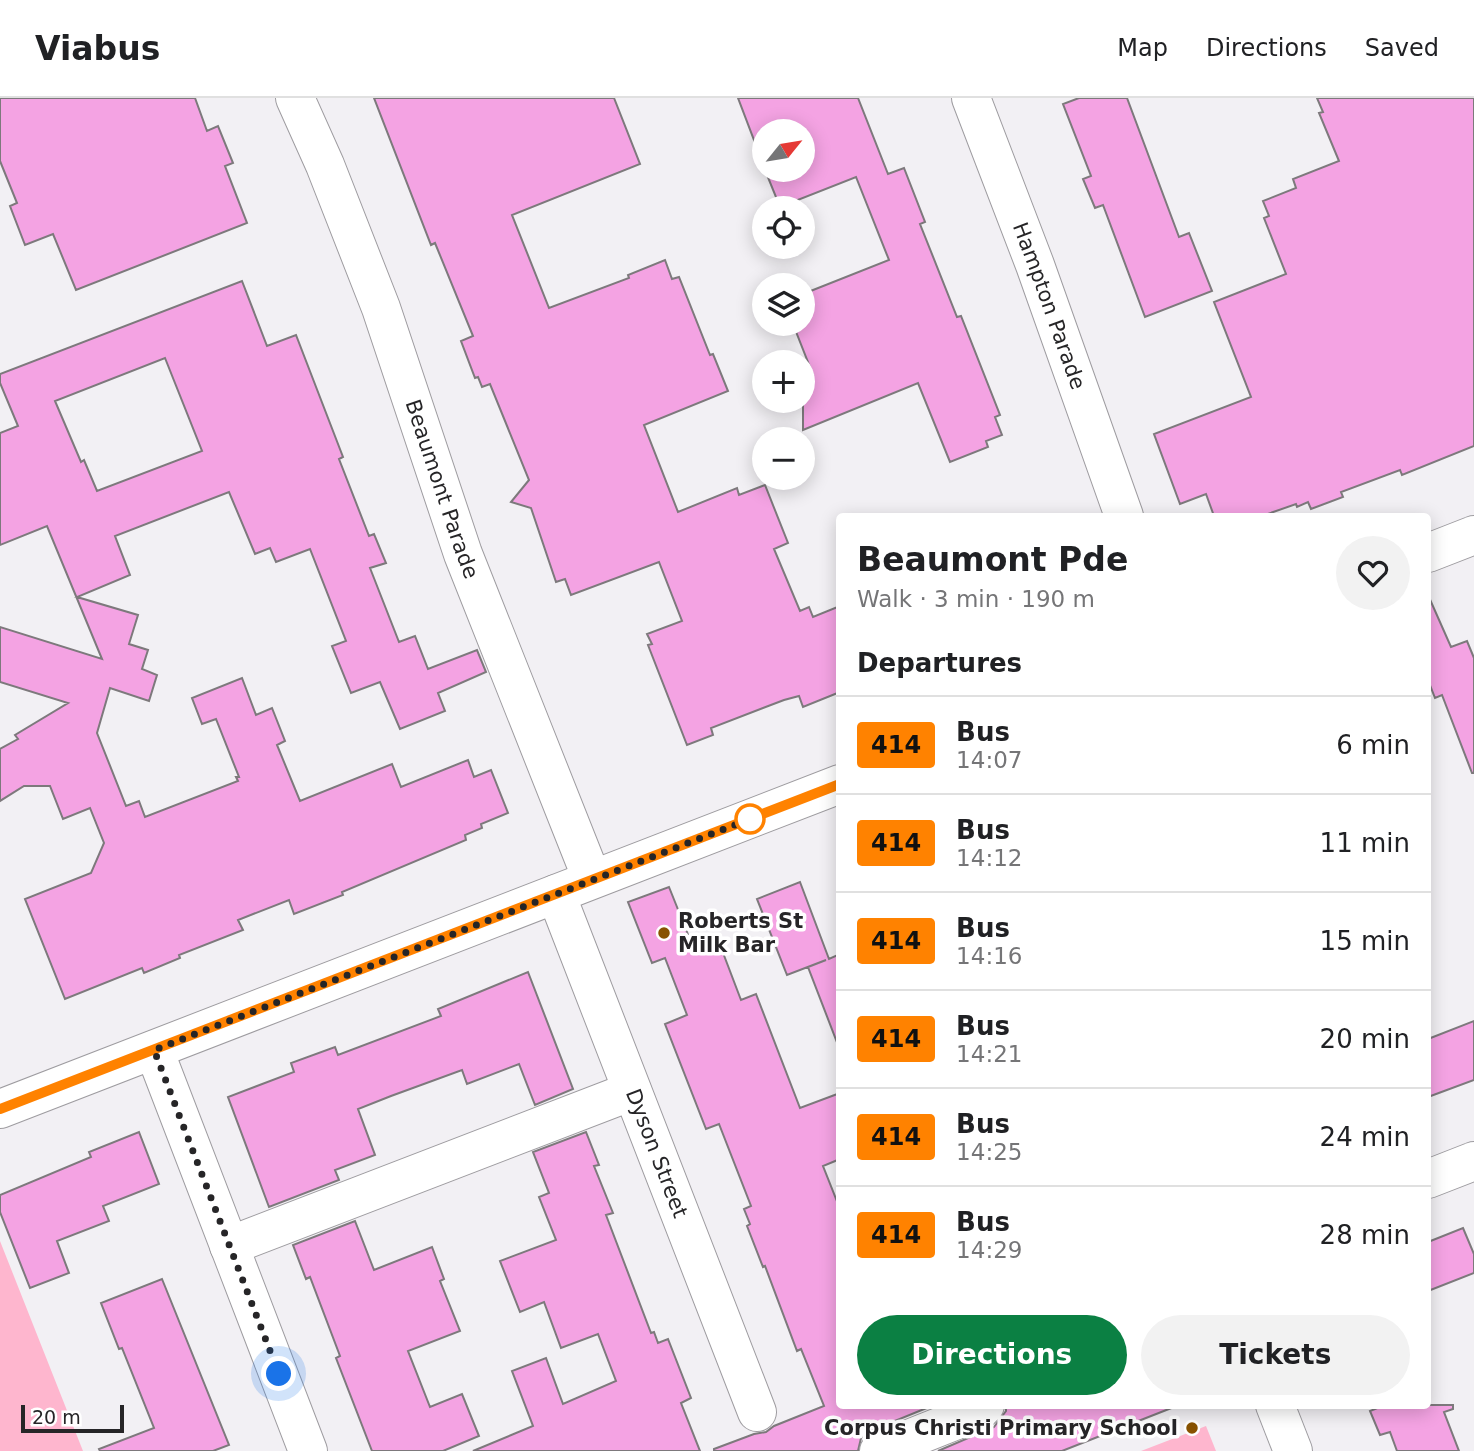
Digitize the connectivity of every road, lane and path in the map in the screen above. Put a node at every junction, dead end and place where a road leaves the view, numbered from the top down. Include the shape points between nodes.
1 (295, 98) edge
2 (971, 98) edge
3 (1123, 513) edge
4 (1474, 535) edge
5 (1431, 552) edge
6 (836, 786) edge
7 (592, 880) junction
8 (556, 894) junction
9 (154, 1050) junction
10 (632, 1091) junction
11 (0, 1109) edge
12 (1474, 1161) edge
13 (1431, 1178) edge
14 (229, 1246) junction
15 (981, 1409) edge
16 (1277, 1409) edge
17 (757, 1412) dead end
18 (308, 1451) edge
19 (879, 1451) edge
20 (1293, 1451) edge

1 - 7 street, Beaumont Parade via 381,308 463,554
2 - 3 street, Hampton Parade
4 - 5 street
6 - 7 street
7 - 8 street
8 - 9 street
8 - 10 street, Dyson Street
9 - 11 street
9 - 14 street
10 - 14 street
10 - 17 street, Dyson Street
12 - 13 street
14 - 18 street
15 - 19 street
16 - 20 street

